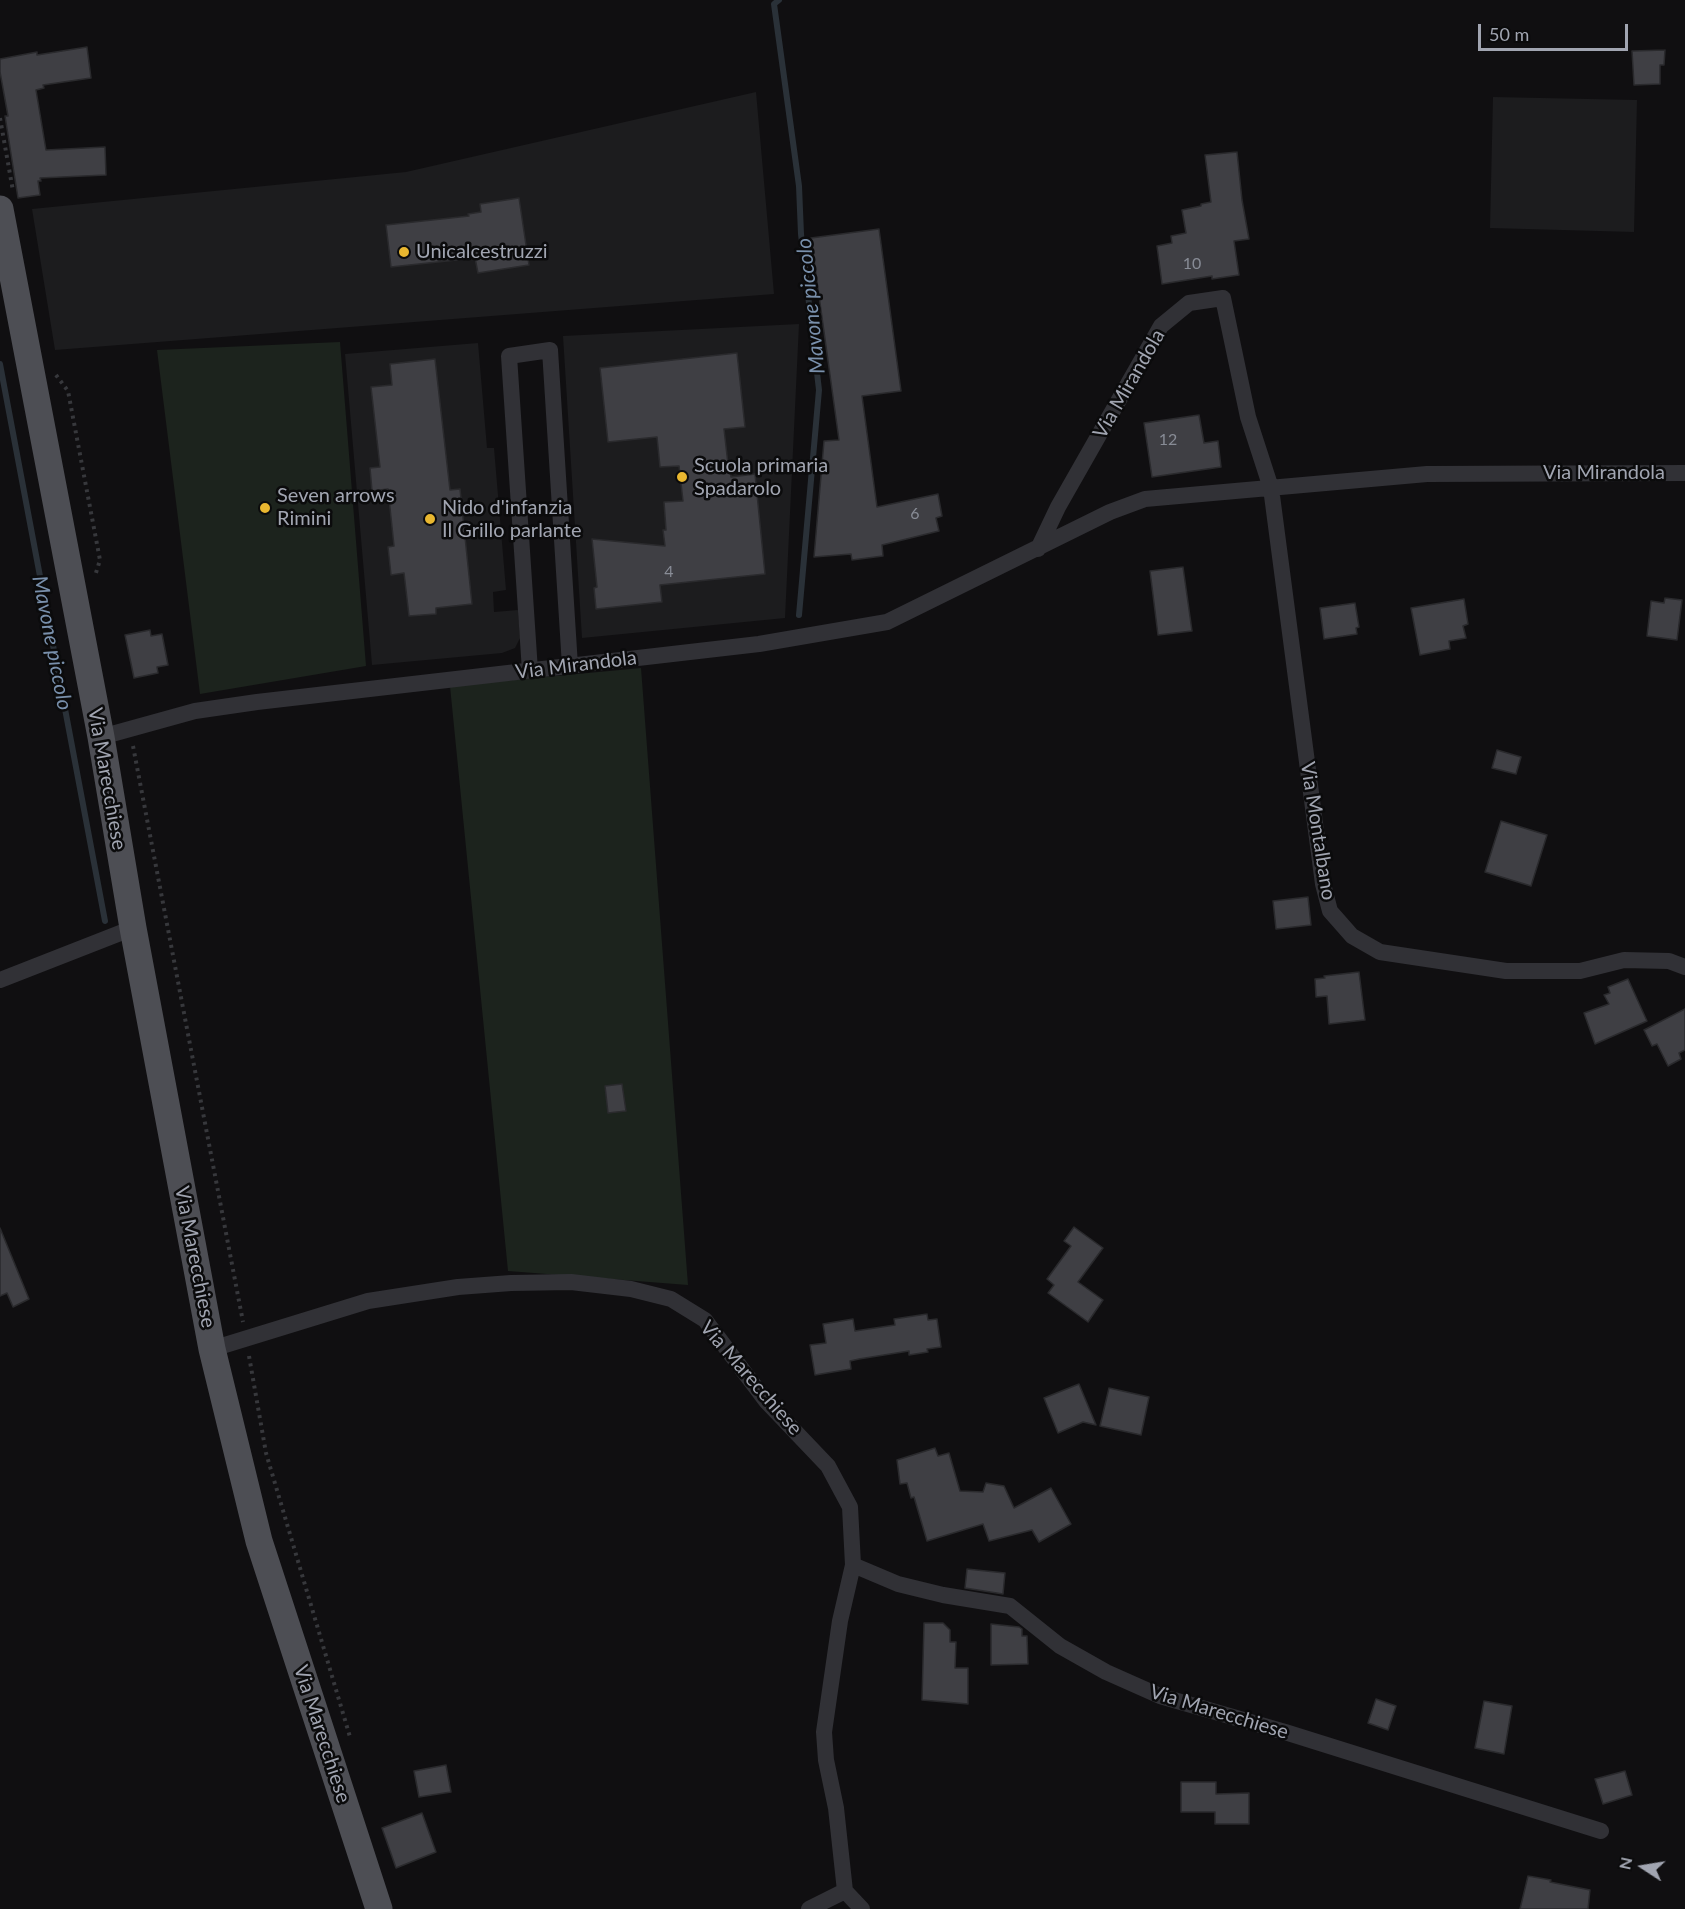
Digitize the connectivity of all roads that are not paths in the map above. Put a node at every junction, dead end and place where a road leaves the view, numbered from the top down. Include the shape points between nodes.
1 (1, 219) edge
2 (1685, 473) edge
3 (1271, 488) junction
4 (1038, 549) junction
5 (570, 666) junction
6 (530, 670) junction
7 (101, 737) junction
8 (133, 928) junction
9 (1685, 967) edge
10 (0, 980) edge
11 (212, 1349) junction
12 (853, 1565) junction
13 (1601, 1831) dead end
14 (845, 1891) junction
15 (379, 1909) edge
16 (809, 1909) edge
17 (862, 1909) edge

1 - 7 main road, Via Marecchiese
2 - 3 street, Via Mirandola via 1427,474
3 - 4 street, Via Mirandola via 1145,499 1110,512
3 - 4 street, Via Mirandola via 1248,417 1223,298 1189,303 1161,326
3 - 9 street, Via Montalbano via 1323,884 1330,911 1344,928 1380,952 1506,971 1580,970 1624,960 1669,962
4 - 5 street, Via Mirandola via 887,622 759,644
5 - 6 street, Via Mirandola
5 - 6 street via 550,350 509,356
6 - 7 street, Via Mirandola via 195,711
7 - 8 main road, Via Marecchiese
8 - 10 street
8 - 11 main road, Via Marecchiese
11 - 12 street, Via Marecchiese via 368,1300 458,1287 572,1282 631,1289 671,1299 705,1320 766,1401 828,1466 850,1507
11 - 15 main road, Via Marecchiese via 260,1541
12 - 13 street, Via Marecchiese via 898,1584 1010,1606 1060,1646 1160,1696
12 - 14 street, Via Marecchiese via 840,1621 824,1732
14 - 16 street
14 - 17 street

